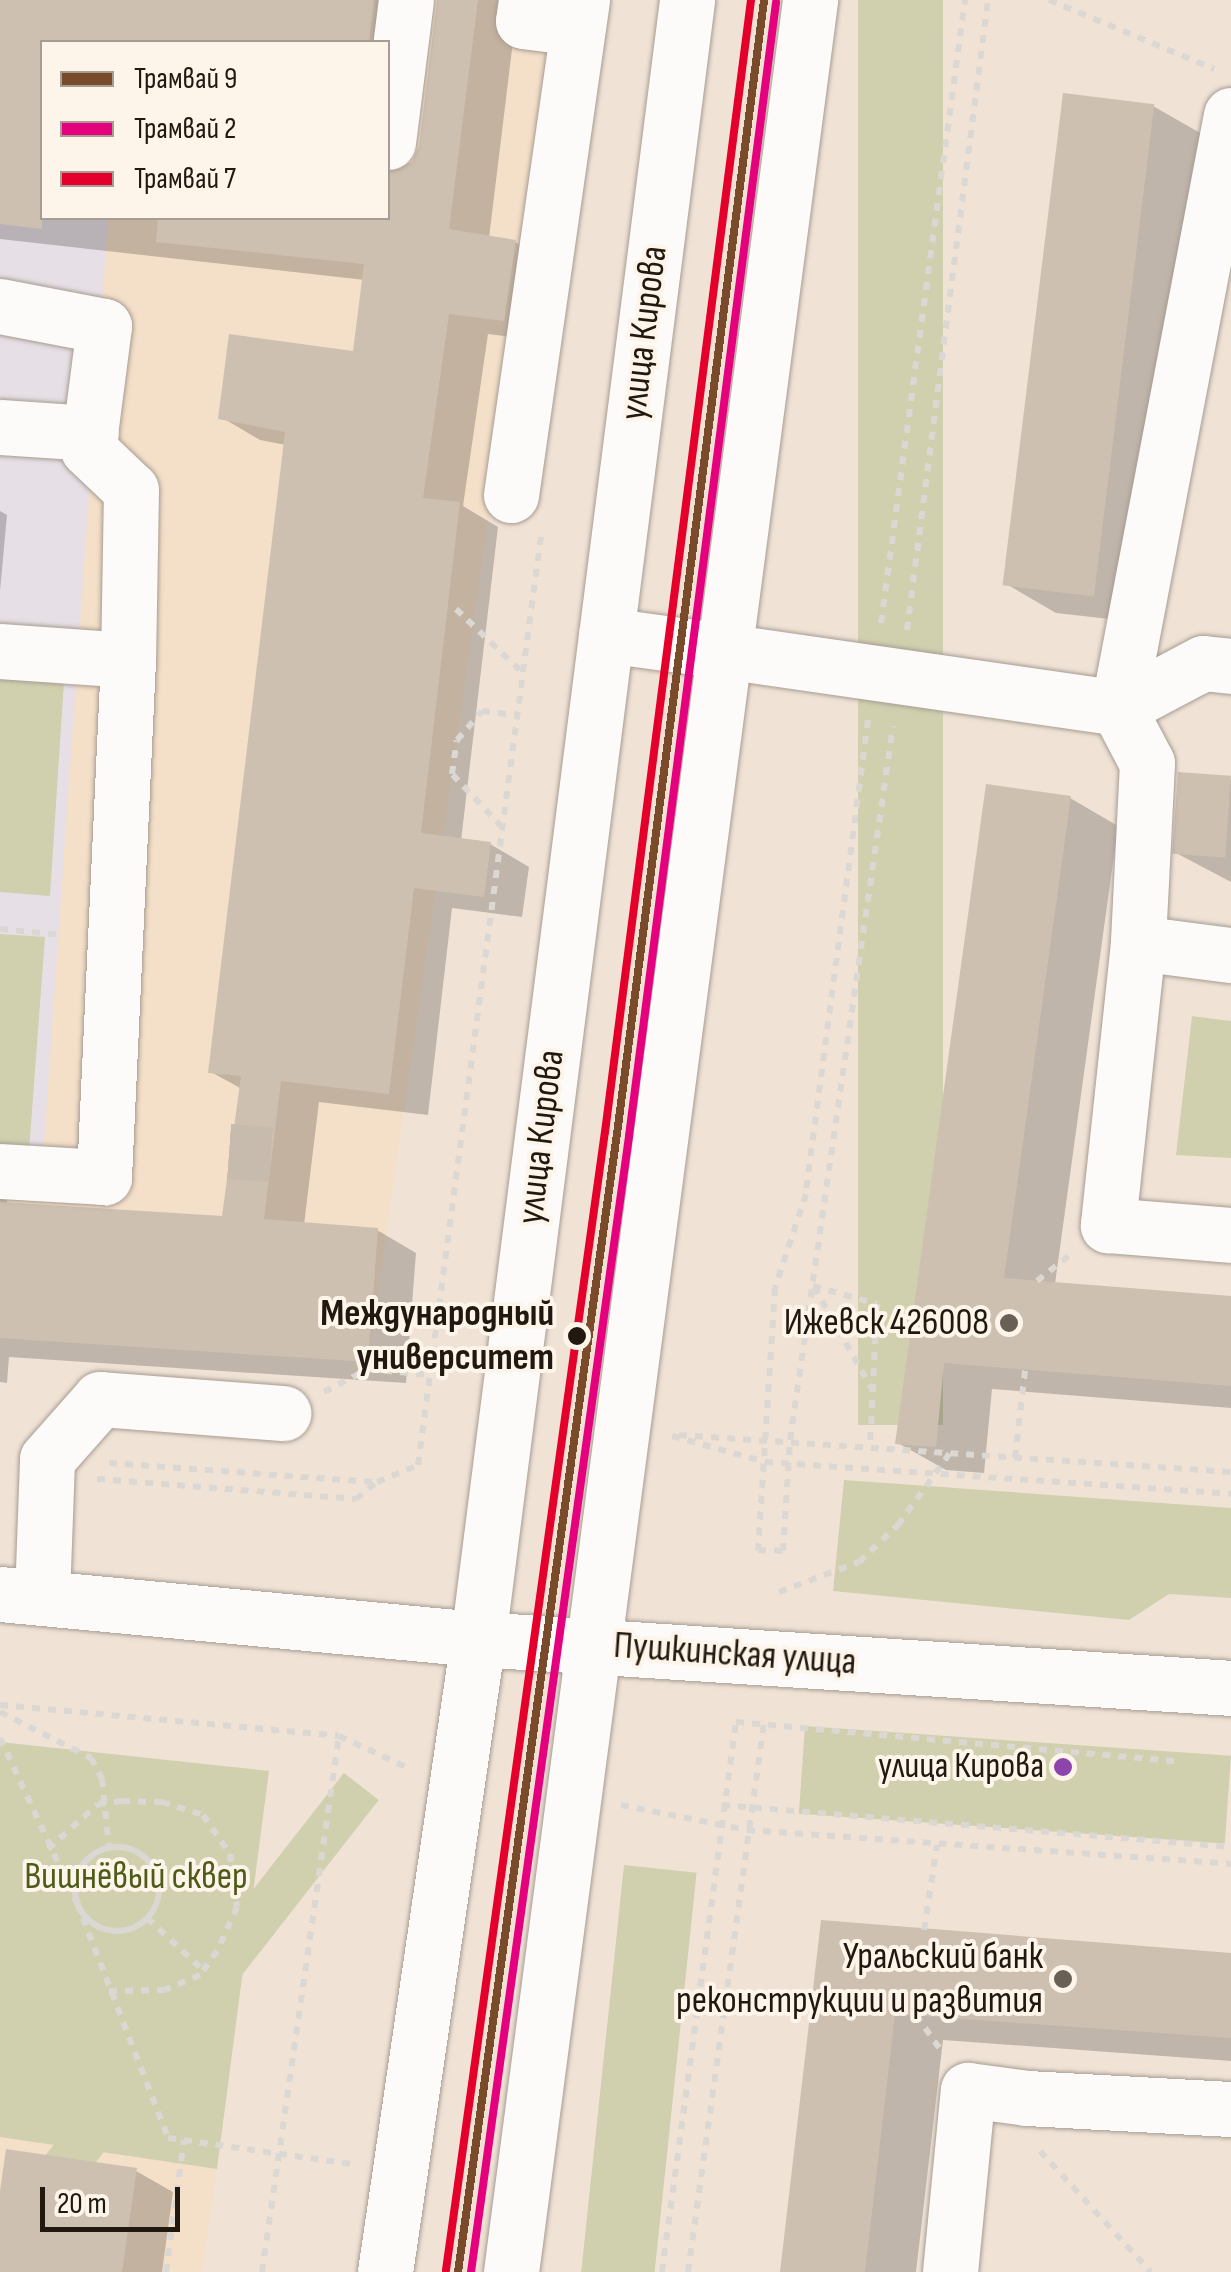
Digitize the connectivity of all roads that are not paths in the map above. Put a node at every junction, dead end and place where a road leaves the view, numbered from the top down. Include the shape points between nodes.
1 (406, 0) edge
2 (526, 0) edge
3 (687, 0) edge
4 (810, 0) edge
5 (580, 14) edge
6 (1231, 115) edge
7 (390, 126) edge
8 (0, 306) edge
9 (0, 427) edge
10 (91, 433) junction
11 (527, 508) road end
12 (606, 635) junction
13 (0, 651) edge
14 (724, 651) junction
15 (128, 660) junction
16 (1231, 666) edge
17 (1118, 708) junction
18 (1138, 943) junction
19 (1231, 955) edge
20 (0, 1171) edge
21 (1231, 1235) edge
22 (283, 1413) road end
23 (21, 1596) edge
24 (478, 1638) junction
25 (590, 1645) junction
26 (1231, 1688) edge
27 (1231, 2108) edge
28 (385, 2272) edge
29 (511, 2272) edge
30 (950, 2272) edge

1 - 7 main road
2 - 5 main road via 523,21
3 - 12 main road, улица Кирова
4 - 14 main road
5 - 11 main road
6 - 17 main road
8 - 10 main road via 104,326
9 - 10 main road
10 - 15 main road via 88,449 131,490
12 - 14 main road
12 - 24 main road, улица Кирова
13 - 15 main road
14 - 17 main road
14 - 25 main road
15 - 20 main road via 104,1177
16 - 17 main road via 1203,663
17 - 18 main road via 1148,763
18 - 19 main road
18 - 21 main road via 1108,1225
22 - 23 main road via 100,1399 46,1467
23 - 24 main road, Пушкинская улица
24 - 25 main road, Пушкинская улица
24 - 28 main road, улица Кирова
25 - 26 main road, Пушкинская улица
25 - 29 main road
27 - 30 main road via 968,2090

